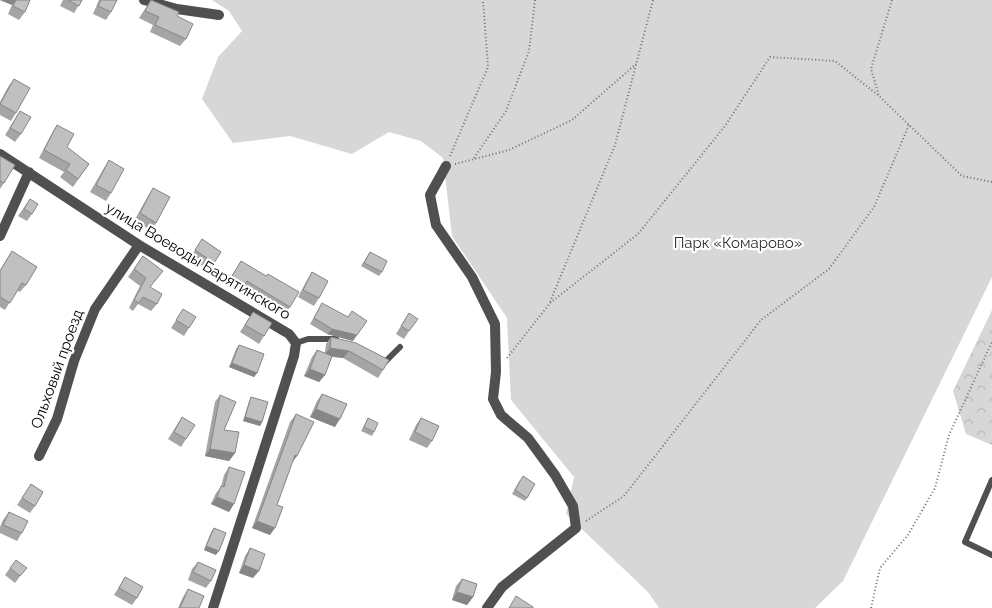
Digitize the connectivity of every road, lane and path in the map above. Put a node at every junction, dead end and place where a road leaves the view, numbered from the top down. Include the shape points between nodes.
1 (144, 0) edge
2 (483, 0) edge
3 (535, 0) edge
4 (653, 0) edge
5 (892, 0) edge
6 (219, 15) dead end
7 (636, 64) junction
8 (878, 96) junction
9 (909, 125) junction
10 (0, 154) edge
11 (473, 159) junction
12 (446, 166) junction
13 (29, 172) junction
14 (992, 182) edge
15 (0, 236) edge
16 (139, 245) junction
17 (550, 303) junction
18 (992, 342) edge
19 (346, 343) edge
20 (296, 344) junction
21 (400, 347) dead end
22 (377, 358) edge
23 (496, 372) junction
24 (39, 456) dead end
25 (992, 480) edge
26 (576, 528) junction
27 (992, 555) edge
28 (213, 608) edge
29 (488, 608) edge
30 (871, 608) edge

1 - 6 street
2 - 12 path via 488,67
3 - 11 path via 529,51 506,111
4 - 7 path
5 - 8 path via 871,69
7 - 11 path via 572,120 510,150
7 - 17 path via 615,144
8 - 9 path
8 - 17 path via 834,61 770,57 725,126 638,234
9 - 14 path via 962,176
9 - 26 path via 874,207 830,268 761,320 624,496
10 - 13 street, улица Воеводы Барятинского
11 - 12 path
12 - 23 street via 430,195 436,225 472,277 495,324
13 - 15 street
13 - 16 street, улица Воеводы Барятинского
16 - 20 street, улица Воеводы Барятинского via 289,334
16 - 24 street, Ольховый проезд via 95,309 74,361 57,419
17 - 23 path
18 - 30 path via 949,435 935,488 908,535 880,568
19 - 20 lane via 308,339
20 - 28 street
21 - 22 lane via 385,362
23 - 26 street via 492,399 501,415 528,438 555,475 573,506
25 - 27 lane via 964,542
26 - 29 street via 502,587

